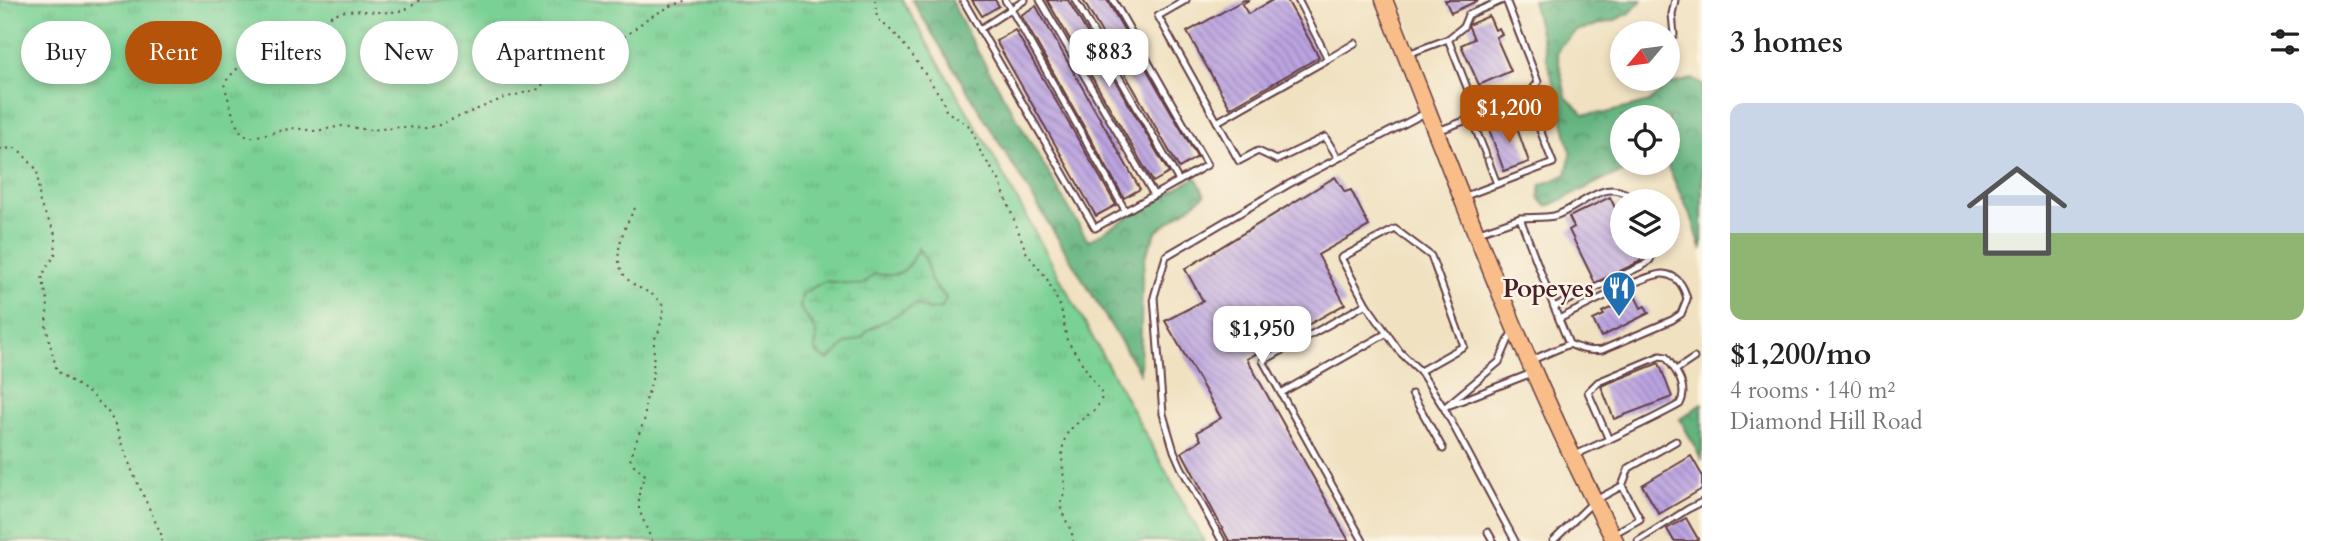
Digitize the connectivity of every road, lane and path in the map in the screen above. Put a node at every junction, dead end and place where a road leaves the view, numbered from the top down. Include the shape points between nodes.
1 (419, 0) edge
2 (688, 0) edge
3 (875, 0) edge
4 (963, 0) edge
5 (1005, 0) edge
6 (1026, 0) edge
7 (1040, 0) edge
8 (1075, 0) edge
9 (1113, 0) edge
10 (1186, 0) edge
11 (1297, 0) edge
12 (1384, 0) edge
13 (1505, 0) edge
14 (1675, 0) edge
15 (1011, 9) junction
16 (1673, 21) edge
17 (980, 29) junction
18 (1448, 39) junction
19 (1355, 43) dead end
20 (1406, 55) junction
21 (1328, 59) junction
22 (1468, 90) dead end
23 (1527, 97) junction
24 (1429, 111) junction
25 (1471, 118) junction
26 (1217, 122) junction
27 (1437, 131) junction
28 (0, 149) edge
29 (1338, 158) junction
30 (1179, 181) junction
31 (1497, 184) junction
32 (1610, 190) edge
33 (1154, 195) junction
34 (1463, 197) junction
35 (635, 208) dead end
36 (1125, 210) junction
37 (1520, 218) junction
38 (1477, 233) junction
39 (1650, 259) edge
40 (1366, 304) junction
41 (1554, 307) junction
42 (1559, 319) junction
43 (1514, 326) junction
44 (1387, 333) junction
45 (1569, 344) junction
46 (1694, 358) dead end
47 (1532, 367) junction
48 (1676, 370) junction
49 (1420, 371) junction
50 (1281, 393) junction
51 (1412, 394) dead end
52 (1444, 408) junction
53 (1609, 440) junction
54 (1676, 441) dead end
55 (1443, 449) dead end
56 (1573, 456) junction
57 (1622, 486) junction
58 (1594, 501) junction
59 (1702, 502) edge
60 (1488, 532) dead end
61 (1614, 538) edge
62 (161, 541) edge
63 (652, 541) edge
64 (1073, 541) edge
65 (1223, 541) edge
66 (1363, 541) edge
67 (1493, 541) edge
68 (1516, 541) edge
69 (1553, 541) edge
70 (1638, 541) edge

1 - 2 path via 398,12 362,10 332,15 304,39 256,52 224,84 241,132 253,137 285,128 370,130 439,125 539,89 558,65 596,52
3 - 64 path via 877,18 912,55 946,110 973,133 999,180 1027,254 1046,277 1061,308 1070,348 1102,394 1099,404 1069,431 1064,443 1065,493 1059,505
4 - 17 lane
5 - 15 lane
6 - 15 lane
7 - 33 lane
8 - 30 lane
9 - 30 lane via 1207,165
10 - 26 lane via 1158,16
11 - 21 lane
12 - 20 main road
13 - 18 lane via 1468,15 1463,27
13 - 23 lane via 1538,82
14 - 16 lane
15 - 17 lane
15 - 36 lane
17 - 36 lane via 1095,228
18 - 20 lane
18 - 22 lane
19 - 21 lane
20 - 24 main road
21 - 26 lane
23 - 25 lane
23 - 31 lane via 1553,163
24 - 27 main road
24 - 29 lane
25 - 27 lane
25 - 31 lane
26 - 29 lane via 1239,161 1258,151 1278,160 1325,137
27 - 34 main road
28 - 62 path via 15,148 37,170 40,204 54,231 55,255 42,275 54,366 93,396 114,422
29 - 65 lane via 1166,256 1154,297 1163,414 1181,467
30 - 33 lane
31 - 34 lane
32 - 37 lane via 1554,216
33 - 36 lane
34 - 38 main road
35 - 63 path via 619,241 620,265 629,280 658,298 664,308 654,340 645,418 631,458 645,475 638,498
37 - 38 lane
37 - 41 lane
38 - 43 main road
39 - 41 lane
40 - 44 lane
40 - 49 lane via 1341,258 1395,229 1431,256 1464,346
40 - 50 lane via 1263,361
41 - 42 lane
42 - 45 lane
42 - 45 lane via 1655,274 1674,276 1686,291 1686,307 1672,320 1602,350 1590,352
43 - 47 main road
43 - 52 lane via 1499,362
44 - 49 lane
44 - 50 lane
45 - 47 lane
46 - 48 lane
47 - 52 lane
47 - 56 main road
48 - 53 lane via 1684,398 1680,404
48 - 53 lane via 1660,356 1598,382 1588,392
49 - 52 lane
50 - 66 lane
51 - 55 lane
52 - 68 lane
53 - 56 lane
54 - 57 lane via 1629,468
56 - 58 main road
57 - 58 lane
57 - 61 lane via 1640,519
58 - 61 main road
58 - 69 lane
59 - 70 lane
60 - 67 lane

